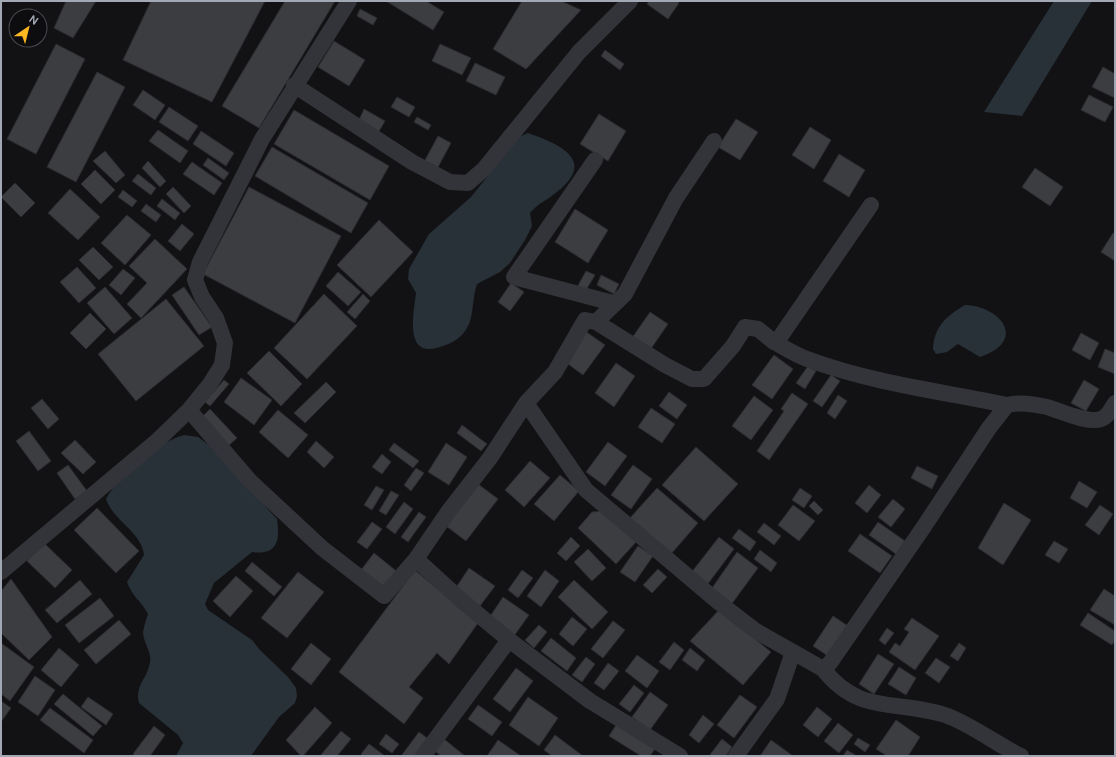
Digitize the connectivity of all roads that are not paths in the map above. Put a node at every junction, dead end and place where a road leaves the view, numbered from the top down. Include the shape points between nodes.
1 (349, 1) edge
2 (630, 1) edge
3 (294, 85) junction
4 (714, 141) dead end
5 (595, 160) dead end
6 (871, 205) dead end
7 (613, 303) junction
8 (596, 322) junction
9 (774, 342) junction
10 (526, 404) junction
11 (1007, 405) junction
12 (188, 410) junction
13 (1113, 410) edge
14 (416, 559) junction
15 (1, 572) edge
16 (509, 640) junction
17 (793, 652) junction
18 (823, 669) junction
19 (423, 756) edge
20 (680, 756) edge
21 (736, 756) edge
22 (1020, 756) edge

1 - 3 street
2 - 3 street via 579,52 484,169 468,183 450,182 412,162
3 - 12 street via 262,139 200,262 195,280 202,297 216,318 225,343 222,365
4 - 7 street via 676,198 625,294
5 - 7 street via 514,277
6 - 9 street via 778,340
7 - 8 street via 607,313
8 - 9 street via 692,379 704,379 733,346 745,327 758,329
8 - 10 street via 585,320 555,372
9 - 11 street via 805,359 864,378
10 - 14 street
10 - 17 street via 586,490 717,601 756,631
11 - 13 street via 1029,404 1090,421 1102,419
11 - 18 street via 830,663
12 - 14 street via 262,492 322,548 384,596
12 - 15 street via 152,445
14 - 16 street
16 - 19 street
16 - 20 street via 590,701
17 - 18 street
17 - 21 street via 777,699
18 - 22 street via 854,697 872,704 911,708 946,716

